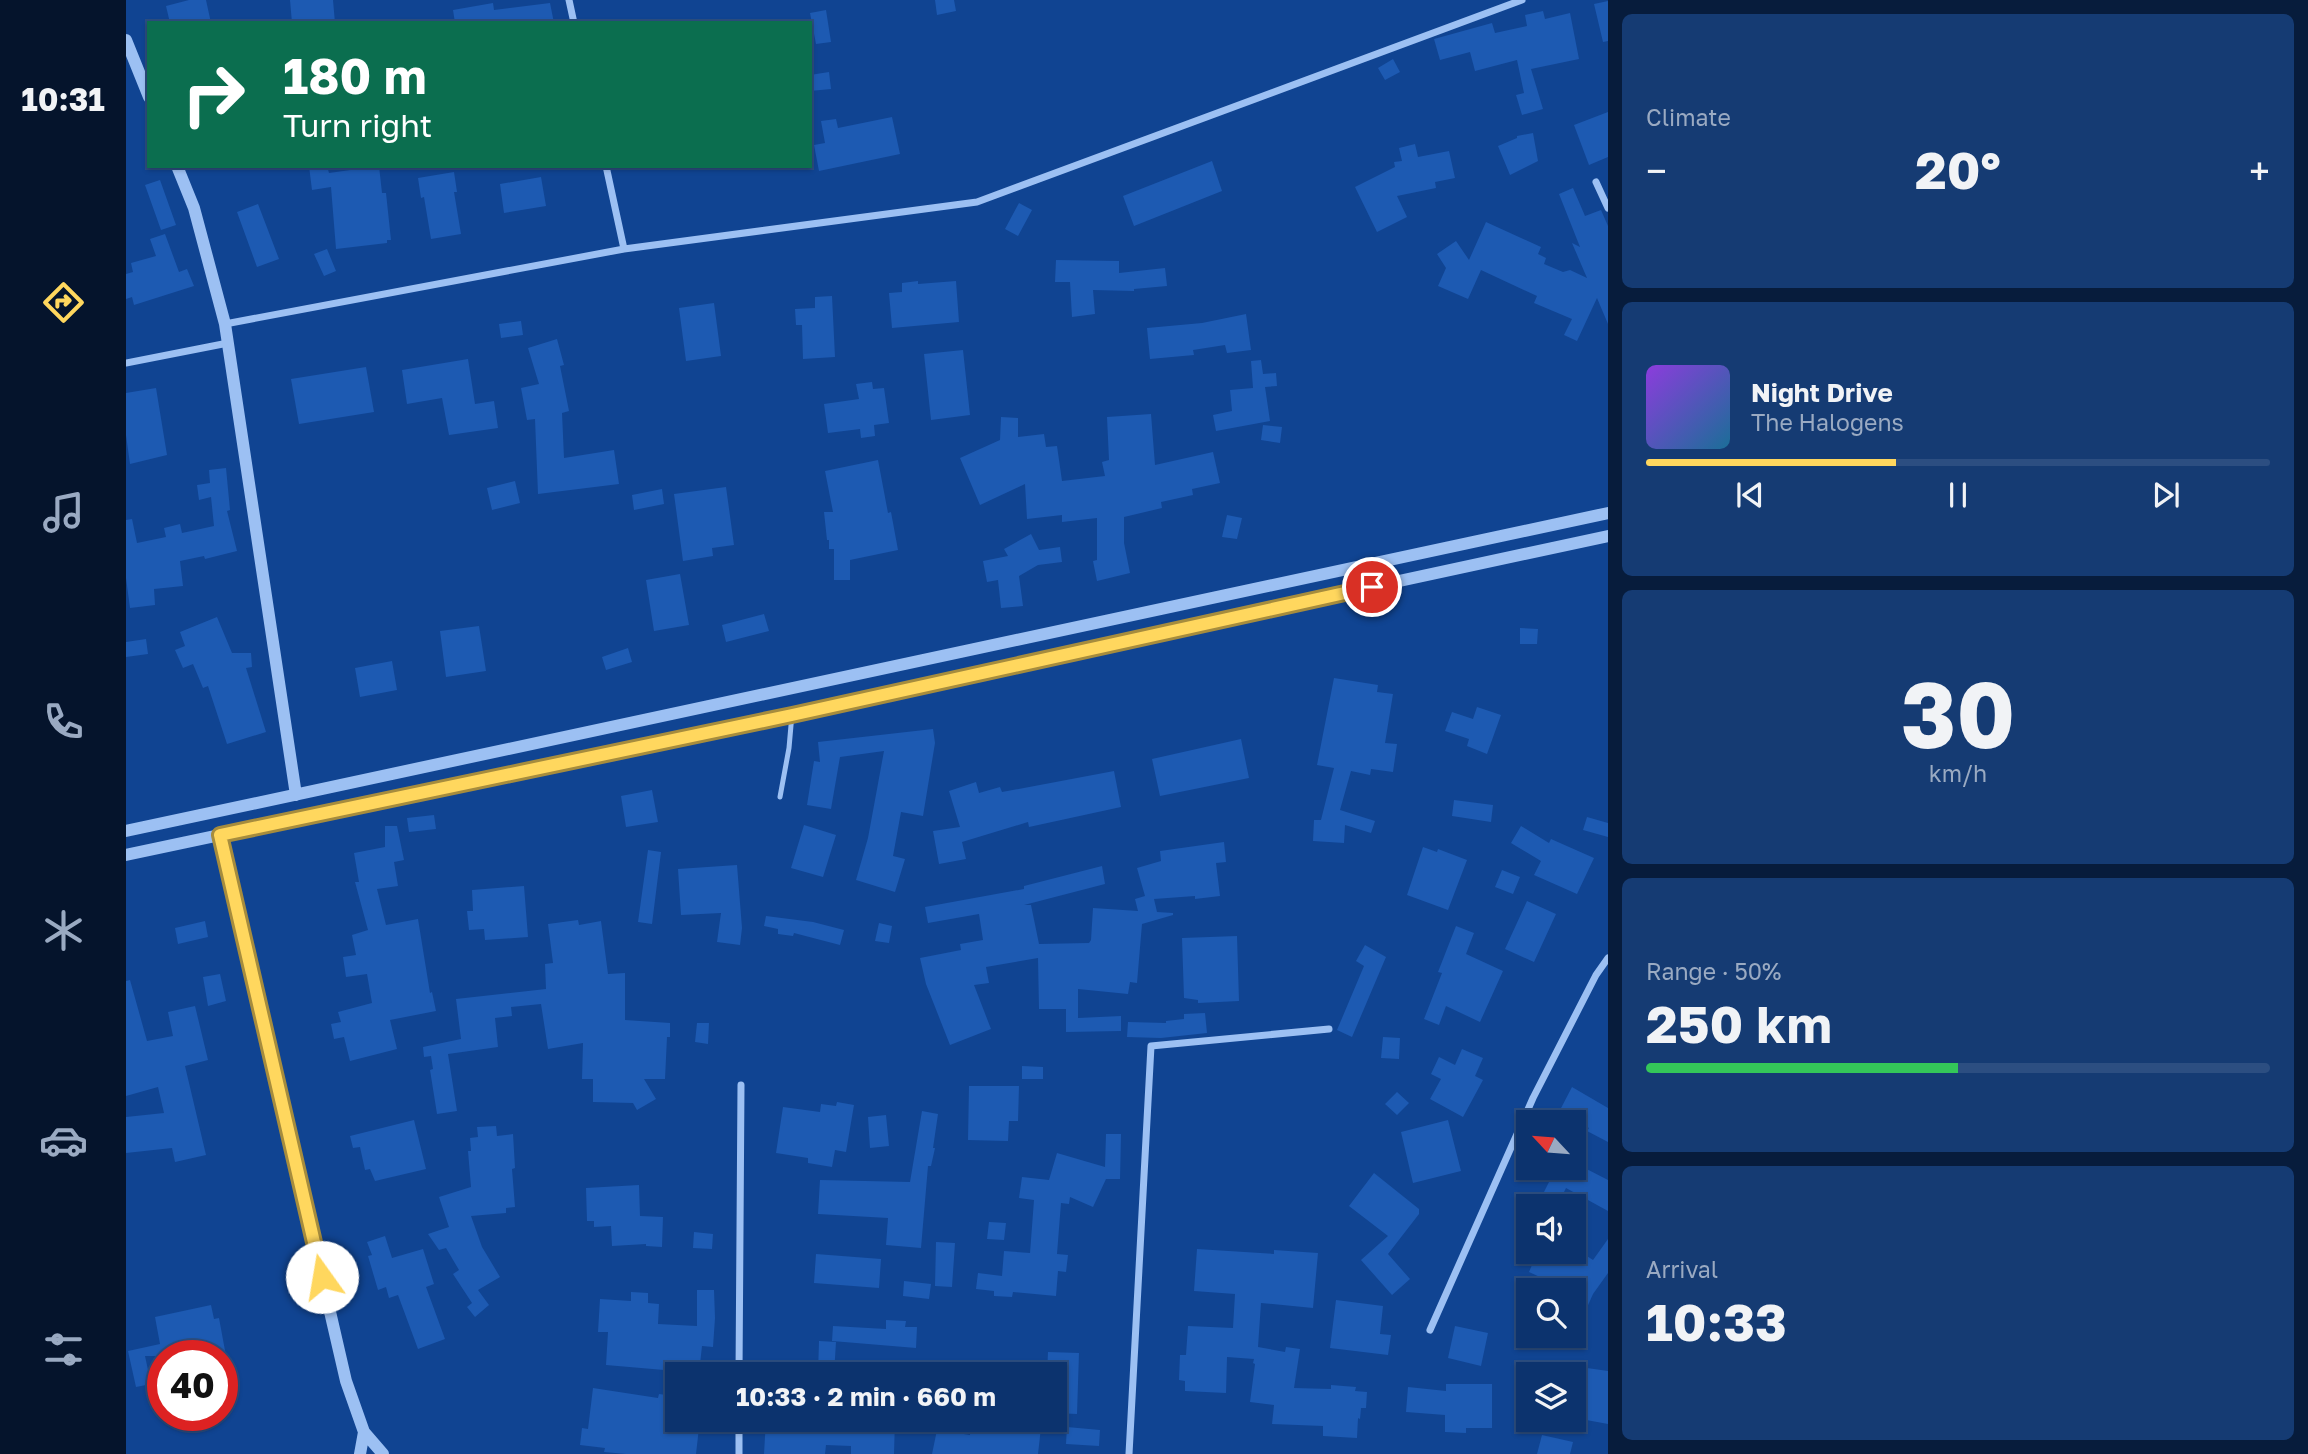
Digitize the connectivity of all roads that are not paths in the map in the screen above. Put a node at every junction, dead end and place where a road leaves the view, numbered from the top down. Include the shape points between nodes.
1 (569, 0) edge
2 (1522, 0) edge
3 (574, 21) edge
4 (126, 40) edge
5 (147, 92) edge
6 (178, 168) edge
7 (606, 168) edge
8 (1596, 182) dead end
9 (1608, 208) edge
10 (624, 249) junction
11 (225, 324) junction
12 (228, 342) junction
13 (126, 363) edge
14 (1608, 513) edge
15 (1608, 536) edge
16 (792, 715) junction
17 (547, 739) junction
18 (551, 764) junction
19 (296, 795) junction
20 (780, 797) dead end
21 (126, 831) edge
22 (220, 835) junction
23 (126, 855) edge
24 (1608, 958) edge
25 (1329, 1029) dead end
26 (741, 1085) dead end
27 (1430, 1331) dead end
28 (739, 1362) edge
29 (364, 1432) junction
30 (739, 1432) edge
31 (360, 1454) edge
32 (383, 1454) edge
33 (739, 1454) edge
34 (1129, 1454) edge

1 - 3 street
2 - 10 street via 977,202
4 - 5 street
6 - 11 street via 194,208
7 - 10 street
8 - 9 street
10 - 11 street
11 - 12 street
12 - 13 street
12 - 19 street
14 - 17 street
15 - 16 street
16 - 18 street
16 - 20 lane
17 - 18 street
17 - 19 street
18 - 22 street
19 - 21 street
22 - 23 street
22 - 29 street via 345,1381
24 - 27 street via 1533,1098
25 - 34 street via 1152,1046
26 - 28 street
29 - 31 street
29 - 32 street
30 - 33 street

